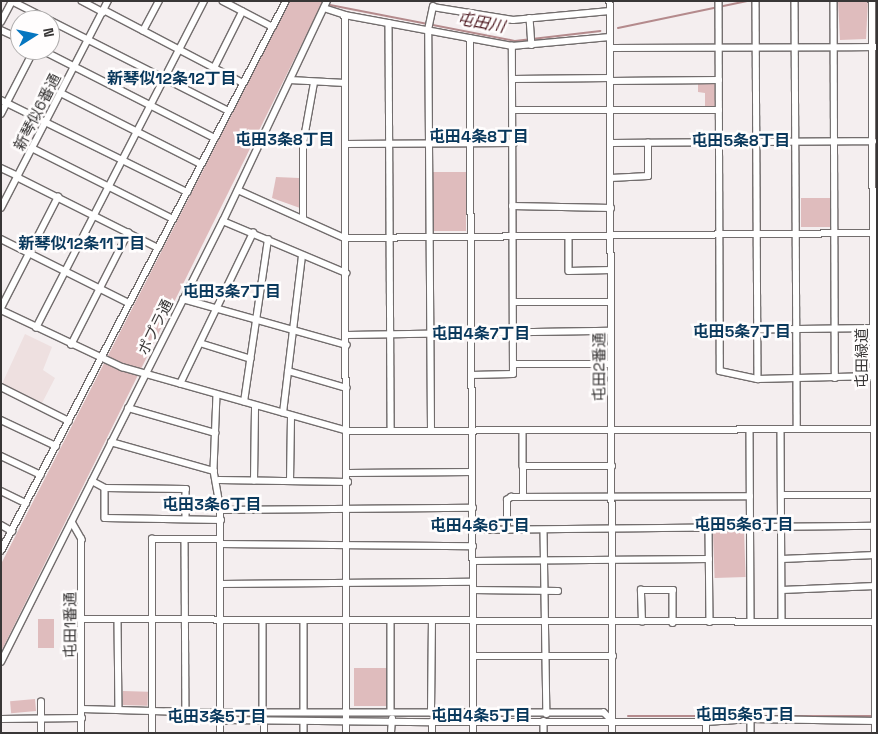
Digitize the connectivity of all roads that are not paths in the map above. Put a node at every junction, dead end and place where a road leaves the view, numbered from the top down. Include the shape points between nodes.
1 (12, 1) edge
2 (82, 1) edge
3 (108, 1) edge
4 (159, 1) edge
5 (204, 1) edge
6 (222, 1) edge
7 (286, 1) edge
8 (327, 1) edge
9 (610, 1) edge
10 (795, 1) edge
11 (834, 1) edge
12 (872, 1) edge
13 (756, 3) edge
14 (719, 4) edge
15 (324, 8) junction
16 (103, 11) junction
17 (610, 11) junction
18 (242, 12) junction
19 (345, 16) junction
20 (530, 18) junction
21 (1, 22) edge
22 (389, 23) junction
23 (273, 27) junction
24 (428, 30) junction
25 (143, 31) junction
26 (610, 37) junction
27 (470, 38) junction
28 (89, 39) junction
29 (532, 45) junction
30 (512, 46) junction
31 (795, 47) junction
32 (834, 47) junction
33 (875, 47) edge
34 (610, 48) junction
35 (719, 48) junction
36 (756, 48) junction
37 (178, 50) junction
38 (60, 59) edge
39 (28, 60) edge
40 (75, 66) junction
41 (214, 68) junction
42 (164, 77) junction
43 (513, 79) junction
44 (610, 79) junction
45 (290, 80) junction
46 (719, 80) junction
47 (243, 83) junction
48 (314, 83) junction
49 (345, 83) junction
50 (61, 94) junction
51 (4, 101) edge
52 (150, 104) junction
53 (513, 110) junction
54 (610, 110) junction
55 (720, 110) junction
56 (229, 111) junction
57 (1, 114) edge
58 (46, 122) junction
59 (136, 131) junction
60 (215, 138) junction
61 (757, 140) junction
62 (796, 140) junction
63 (720, 141) junction
64 (836, 141) junction
65 (873, 141) junction
66 (430, 143) junction
67 (471, 143) junction
68 (514, 143) junction
69 (610, 143) junction
70 (648, 143) junction
71 (345, 144) junction
72 (389, 144) junction
73 (32, 148) junction
74 (122, 159) junction
75 (201, 164) junction
76 (1, 168) edge
77 (18, 177) junction
78 (611, 178) junction
79 (108, 186) junction
80 (238, 190) junction
81 (187, 192) junction
82 (58, 197) junction
83 (512, 206) junction
84 (1, 208) edge
85 (611, 208) junction
86 (92, 215) junction
87 (303, 218) junction
88 (173, 220) junction
89 (224, 221) junction
90 (128, 233) junction
91 (253, 233) junction
92 (873, 233) junction
93 (796, 234) junction
94 (836, 234) junction
95 (720, 235) junction
96 (758, 235) junction
97 (569, 237) junction
98 (345, 238) junction
99 (430, 238) junction
100 (471, 238) junction
101 (513, 238) junction
102 (611, 238) junction
103 (1, 239) edge
104 (389, 239) junction
105 (268, 240) junction
106 (158, 248) junction
107 (29, 253) junction
108 (302, 256) junction
109 (875, 260) edge
110 (611, 270) junction
111 (65, 271) junction
112 (346, 273) junction
113 (100, 289) junction
114 (183, 299) junction
115 (513, 302) junction
116 (611, 302) junction
117 (129, 304) junction
118 (216, 308) junction
119 (1, 309) edge
120 (256, 320) junction
121 (36, 328) junction
122 (836, 328) junction
123 (874, 328) junction
124 (720, 330) junction
125 (293, 331) junction
126 (611, 331) junction
127 (514, 332) junction
128 (796, 332) junction
129 (758, 333) junction
130 (390, 334) junction
131 (430, 334) junction
132 (471, 334) junction
133 (347, 335) junction
134 (200, 343) junction
135 (71, 345) junction
136 (347, 345) junction
137 (251, 358) junction
138 (100, 359) junction
139 (513, 364) junction
140 (611, 364) junction
141 (288, 371) junction
142 (146, 374) junction
143 (471, 375) junction
144 (874, 376) junction
145 (836, 378) junction
146 (758, 379) junction
147 (796, 380) junction
148 (180, 384) junction
149 (1, 387) edge
150 (347, 388) junction
151 (217, 395) junction
152 (244, 402) junction
153 (255, 406) junction
154 (128, 408) junction
155 (283, 413) junction
156 (292, 416) junction
157 (1, 420) edge
158 (69, 421) junction
159 (750, 429) junction
160 (782, 429) junction
161 (797, 429) junction
162 (876, 429) edge
163 (431, 430) junction
164 (472, 430) junction
165 (523, 430) junction
166 (612, 430) junction
167 (348, 431) junction
168 (391, 431) junction
169 (215, 433) junction
170 (111, 442) junction
171 (56, 446) junction
172 (1, 456) edge
173 (523, 466) junction
174 (612, 466) junction
175 (214, 471) junction
176 (472, 472) junction
177 (348, 473) junction
178 (41, 475) junction
179 (219, 480) junction
180 (92, 481) junction
181 (254, 481) junction
182 (290, 481) junction
183 (348, 482) junction
184 (105, 488) junction
185 (1, 491) edge
186 (782, 495) junction
187 (875, 495) junction
188 (750, 496) junction
189 (612, 497) junction
190 (523, 498) junction
191 (26, 503) junction
192 (473, 508) junction
193 (221, 510) junction
194 (348, 510) junction
195 (186, 519) junction
196 (221, 520) junction
197 (72, 522) junction
198 (1, 526) edge
199 (875, 526) junction
200 (750, 527) junction
201 (709, 528) junction
202 (782, 528) junction
203 (612, 529) junction
204 (12, 530) junction
205 (473, 530) junction
206 (507, 530) junction
207 (544, 531) junction
208 (185, 539) junction
209 (220, 542) junction
210 (347, 545) junction
211 (473, 546) junction
212 (1, 551) edge
213 (875, 555) junction
214 (709, 559) junction
215 (782, 559) junction
216 (612, 560) junction
217 (473, 561) junction
218 (543, 562) junction
219 (473, 582) junction
220 (348, 583) junction
221 (221, 584) junction
222 (876, 586) junction
223 (473, 590) junction
224 (544, 590) junction
225 (782, 590) junction
226 (558, 591) dead end
227 (82, 619) junction
228 (118, 620) junction
229 (152, 621) junction
230 (782, 621) junction
231 (186, 622) junction
232 (221, 622) junction
233 (263, 622) junction
234 (304, 622) junction
235 (348, 622) junction
236 (391, 622) junction
237 (432, 622) junction
238 (473, 622) junction
239 (642, 622) junction
240 (710, 622) junction
241 (751, 622) junction
242 (876, 622) edge
243 (544, 623) junction
244 (613, 623) junction
245 (673, 623) junction
246 (544, 655) junction
247 (473, 656) junction
248 (613, 656) junction
249 (1, 662) edge
250 (41, 702) dead end
251 (82, 709) junction
252 (119, 709) junction
253 (152, 709) junction
254 (186, 709) junction
255 (263, 710) junction
256 (391, 710) junction
257 (304, 712) junction
258 (347, 712) junction
259 (474, 712) junction
260 (221, 713) junction
261 (431, 713) junction
262 (548, 714) junction
263 (876, 717) edge
264 (82, 718) junction
265 (1, 719) edge
266 (40, 719) junction
267 (264, 719) junction
268 (392, 719) junction
269 (751, 719) junction
270 (304, 720) junction
271 (347, 721) junction
272 (474, 721) junction
273 (544, 721) junction
274 (432, 722) junction
275 (613, 722) junction
276 (706, 722) junction
277 (40, 733) edge
278 (82, 733) edge
279 (152, 733) edge
280 (221, 733) edge
281 (264, 733) edge
282 (304, 733) edge
283 (347, 733) edge
284 (392, 733) edge
285 (432, 733) edge
286 (474, 733) edge
287 (544, 733) edge
288 (613, 733) edge
289 (706, 733) edge
290 (751, 733) edge
291 (876, 733) edge

1 - 21 street
1 - 28 street
2 - 16 street
3 - 16 street, 新琴似6番通
4 - 25 street
5 - 37 street
6 - 18 street
7 - 23 street
8 - 15 street, ポプラ通
9 - 17 street, 屯田2番通
10 - 31 street
11 - 32 street
12 - 33 street, 屯田緑道
13 - 36 street
14 - 35 street
15 - 19 street
15 - 45 street, ポプラ通
16 - 25 street
16 - 28 street, 新琴似6番通
17 - 20 street
17 - 26 street, 屯田2番通
18 - 23 street
18 - 41 street
19 - 22 street
19 - 49 street
20 - 24 street via 513,20 439,7 433,8
20 - 29 street
22 - 24 street
22 - 72 street
23 - 47 street
24 - 27 street
24 - 66 street
25 - 37 street
26 - 29 street
26 - 34 street, 屯田2番通
27 - 30 street
27 - 67 street
28 - 40 street, 新琴似6番通
28 - 42 street
29 - 30 street
30 - 43 street
31 - 32 street
31 - 36 street
31 - 62 street
32 - 33 street
32 - 64 street
33 - 65 street, 屯田緑道
34 - 35 street
34 - 44 street, 屯田2番通
35 - 36 street
35 - 46 street
36 - 61 street
37 - 41 street
37 - 42 street
38 - 40 street
39 - 51 street
40 - 50 street, 新琴似6番通
40 - 52 street
41 - 47 street
42 - 52 street
42 - 56 street
43 - 44 street
43 - 53 street
44 - 46 street
44 - 54 street, 屯田2番通
45 - 48 street
45 - 80 street, ポプラ通
46 - 55 street
47 - 56 street
48 - 49 street
48 - 87 street via 303,144
49 - 71 street
50 - 58 street, 新琴似6番通
50 - 59 street
51 - 57 street
51 - 58 street
52 - 59 street
52 - 60 street
53 - 54 street
53 - 68 street
54 - 55 street
54 - 69 street, 屯田2番通
55 - 63 street
56 - 60 street
58 - 73 street, 新琴似6番通
58 - 74 street
59 - 74 street
59 - 75 street
60 - 75 street
61 - 62 street
61 - 63 street
61 - 96 street
62 - 64 street
62 - 93 street
63 - 70 street
63 - 95 street
64 - 65 street
64 - 94 street
65 - 92 street, 屯田緑道
66 - 67 street
66 - 72 street
66 - 99 street
67 - 68 street
67 - 100 street
68 - 83 street
69 - 70 street
69 - 78 street, 屯田2番通
70 - 78 street via 648,176
71 - 72 street
71 - 98 street
72 - 104 street
73 - 77 street, 新琴似6番通
73 - 79 street
74 - 79 street
74 - 81 street
75 - 81 street
76 - 77 street
77 - 82 street
77 - 84 street, 新琴似6番通
78 - 85 street, 屯田2番通
79 - 86 street
79 - 88 street
80 - 87 street
80 - 89 street, ポプラ通
81 - 88 street
82 - 86 street
82 - 107 street
83 - 85 street
83 - 101 street
85 - 102 street, 屯田2番通
86 - 90 street
86 - 111 street
87 - 98 street
88 - 106 street
89 - 91 street
89 - 114 street, ポプラ通
90 - 106 street
90 - 113 street
91 - 105 street
91 - 118 street
92 - 94 street
92 - 109 street, 屯田緑道
93 - 94 street
93 - 96 street
93 - 128 street
94 - 122 street
95 - 96 street
95 - 102 street
95 - 124 street
96 - 129 street
97 - 101 street
97 - 102 street
97 - 110 street via 569,271
98 - 104 street
98 - 112 street
99 - 100 street
99 - 104 street
99 - 131 street
100 - 101 street
100 - 132 street
101 - 115 street
102 - 110 street, 屯田2番通
103 - 107 street
104 - 130 street
105 - 108 street
105 - 120 street
106 - 117 street
107 - 111 street
107 - 119 street
108 - 112 street
108 - 125 street
109 - 123 street, 屯田緑道
110 - 116 street, 屯田2番通
111 - 113 street
111 - 121 street
112 - 133 street
113 - 117 street
113 - 135 street
114 - 118 street
114 - 142 street, ポプラ通
115 - 116 street
115 - 127 street
116 - 126 street, 屯田2番通
117 - 138 street
118 - 120 street
118 - 134 street
119 - 121 street
120 - 125 street
120 - 137 street
121 - 135 street
122 - 123 street
122 - 128 street
122 - 145 street
123 - 144 street, 屯田緑道
124 - 129 street
124 - 146 street via 720,370
125 - 136 street
125 - 141 street
126 - 127 street
126 - 140 street, 屯田2番通
127 - 132 street
127 - 139 street
128 - 129 street
128 - 147 street
129 - 146 street
130 - 131 street
130 - 133 street
130 - 168 street
131 - 132 street
131 - 163 street
132 - 143 street
133 - 136 street
134 - 137 street
134 - 148 street
135 - 138 street
136 - 150 street
137 - 152 street
138 - 142 street
138 - 158 street
139 - 140 street
139 - 143 street via 513,374
140 - 166 street, 屯田2番通
141 - 150 street
141 - 155 street
142 - 148 street
142 - 154 street, ポプラ通
143 - 164 street
144 - 145 street
144 - 162 street, 屯田緑道
145 - 147 street
146 - 147 street
147 - 161 street
148 - 151 street
149 - 158 street
150 - 167 street
151 - 152 street
151 - 169 street
152 - 153 street
153 - 155 street
153 - 181 street
154 - 169 street
154 - 170 street, ポプラ通
155 - 156 street
156 - 167 street
156 - 182 street
157 - 171 street
158 - 171 street
159 - 160 street
159 - 166 street
159 - 188 street
160 - 161 street
160 - 186 street
161 - 162 street
162 - 187 street, 屯田緑道
163 - 164 street
163 - 168 street
164 - 165 street
164 - 176 street
165 - 166 street
165 - 173 street
166 - 174 street, 屯田2番通
167 - 168 street
167 - 177 street
169 - 175 street
170 - 175 street
170 - 180 street, ポプラ通
171 - 178 street
172 - 178 street
173 - 174 street
173 - 190 street
174 - 189 street, 屯田2番通
175 - 179 street
176 - 177 street
176 - 192 street
177 - 183 street
178 - 191 street
179 - 181 street
179 - 193 street
180 - 184 street
180 - 197 street, ポプラ通
181 - 182 street
182 - 183 street
183 - 194 street
184 - 195 street via 186,489
184 - 195 street via 105,518
185 - 191 street
186 - 187 street
186 - 202 street
187 - 199 street, 屯田緑道
188 - 189 street
188 - 200 street
189 - 190 street
189 - 203 street, 屯田2番通
190 - 206 street via 507,500
191 - 204 street
192 - 194 street
192 - 205 street
193 - 194 street
193 - 196 street
194 - 210 street
195 - 196 street
196 - 209 street
197 - 227 street, 屯田1番通 via 82,539
197 - 249 street, ポプラ通
198 - 204 street
199 - 202 street
199 - 213 street, 屯田緑道
200 - 201 street
200 - 202 street
200 - 241 street
201 - 203 street
201 - 214 street
202 - 215 street
203 - 207 street
203 - 216 street, 屯田2番通
204 - 212 street
205 - 206 street
205 - 211 street
206 - 207 street
207 - 218 street
208 - 209 street
208 - 229 street via 152,539
208 - 231 street
209 - 210 street
209 - 221 street
210 - 211 street
210 - 220 street
211 - 217 street
213 - 215 street
213 - 222 street, 屯田緑道
214 - 216 street
214 - 240 street
215 - 225 street
216 - 218 street
216 - 244 street, 屯田2番通
217 - 218 street
217 - 219 street
218 - 224 street
219 - 220 street
219 - 223 street
220 - 221 street
220 - 235 street
221 - 232 street
222 - 225 street
222 - 242 street, 屯田緑道
223 - 224 street
223 - 238 street
224 - 226 street
224 - 243 street
225 - 230 street
227 - 228 street
227 - 251 street, 屯田1番通
228 - 229 street
228 - 252 street
229 - 231 street
229 - 253 street
230 - 241 street
230 - 242 street
231 - 232 street
231 - 254 street
232 - 233 street
232 - 260 street
233 - 234 street
233 - 255 street
234 - 235 street
234 - 257 street
235 - 236 street
235 - 258 street
236 - 237 street
236 - 256 street
237 - 238 street
237 - 261 street
238 - 243 street
238 - 247 street
239 - 244 street
239 - 245 street
239 - 245 street via 641,590 673,590
240 - 241 street
240 - 245 street
242 - 263 street, 屯田緑道
243 - 244 street
243 - 246 street
244 - 248 street, 屯田2番通
246 - 247 street
246 - 248 street
246 - 262 street
247 - 259 street
248 - 275 street, 屯田2番通
250 - 266 street
251 - 252 street
251 - 264 street, 屯田1番通
252 - 253 street
253 - 254 street
253 - 279 street
254 - 260 street
255 - 257 street
255 - 260 street
256 - 258 street
256 - 261 street
257 - 258 street
258 - 271 street
259 - 261 street
259 - 262 street
259 - 272 street
260 - 267 street via 226,720
260 - 280 street
262 - 275 street via 607,713
263 - 269 street
263 - 291 street, 屯田緑道
264 - 266 street
264 - 278 street, 屯田1番通
265 - 266 street
266 - 277 street
267 - 270 street
267 - 281 street
268 - 271 street
268 - 274 street
268 - 284 street
269 - 276 street
269 - 290 street
270 - 271 street
270 - 282 street
271 - 283 street
272 - 273 street
272 - 274 street
272 - 286 street
273 - 275 street
273 - 287 street
274 - 285 street
275 - 276 street
275 - 288 street, 屯田2番通
276 - 289 street

